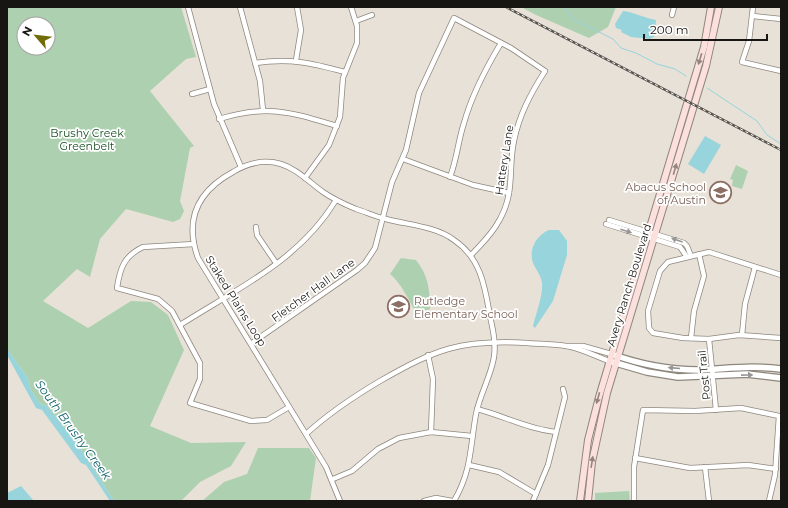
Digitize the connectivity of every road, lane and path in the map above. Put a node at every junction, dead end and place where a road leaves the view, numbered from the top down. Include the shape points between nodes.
1 (188, 7) edge
2 (240, 7) edge
3 (297, 7) edge
4 (351, 7) edge
5 (674, 7) edge
6 (711, 7) edge
7 (719, 7) edge
8 (753, 7) edge
9 (372, 15) dead end
10 (672, 15) dead end
11 (753, 16) junction
12 (454, 18) joint
13 (781, 19) edge
14 (356, 21) junction
15 (501, 42) junction
16 (296, 60) junction
17 (255, 63) junction
18 (781, 71) edge
19 (345, 72) junction
20 (210, 89) junction
21 (192, 94) dead end
22 (264, 110) junction
23 (220, 119) junction
24 (337, 126) junction
25 (402, 159) junction
26 (241, 167) junction
27 (450, 177) junction
28 (305, 178) junction
29 (509, 193) junction
30 (336, 200) junction
31 (384, 219) junction
32 (607, 222) dead end
33 (256, 227) dead end
34 (647, 234) junction
35 (654, 236) junction
36 (194, 244) junction
37 (699, 254) junction
38 (471, 255) junction
39 (689, 257) junction
40 (276, 264) junction
41 (755, 267) junction
42 (781, 275) edge
43 (224, 298) junction
44 (180, 325) junction
45 (742, 335) junction
46 (691, 338) junction
47 (781, 338) edge
48 (709, 339) junction
49 (495, 341) junction
50 (252, 343) junction
51 (428, 355) junction
52 (610, 357) junction
53 (617, 360) junction
54 (713, 369) junction
55 (781, 369) edge
56 (713, 376) junction
57 (781, 378) edge
58 (562, 389) dead end
59 (289, 407) junction
60 (478, 409) junction
61 (716, 410) junction
62 (431, 432) junction
63 (556, 432) junction
64 (306, 434) junction
65 (472, 436) junction
66 (635, 458) junction
67 (469, 465) junction
68 (705, 467) junction
69 (776, 469) junction
70 (333, 479) junction
71 (536, 494) junction
72 (340, 501) edge
73 (424, 501) edge
74 (453, 501) edge
75 (533, 501) edge
76 (580, 501) edge
77 (588, 501) edge
78 (634, 501) edge
79 (709, 501) edge
80 (769, 501) edge

1 - 20 street
2 - 17 street
3 - 16 street via 301,30
4 - 14 street
5 - 10 street
6 -> 34 main road, Avery Ranch Boulevard via 704,47
35 -> 7 main road, Avery Ranch Boulevard via 706,66
8 - 11 street
9 - 14 street
11 - 13 street
11 - 18 street via 742,62
12 - 15 street, Hattery Lane
12 - 25 street, Fletcher Hall Lane via 419,93
14 - 19 street via 357,43
15 - 27 street via 467,112
15 - 29 street, Hattery Lane via 545,71 526,104 517,129
16 - 17 street
16 - 19 street
17 - 22 street
19 - 24 street
20 - 21 street
20 - 23 street
22 - 23 street
22 - 24 street via 293,113
23 - 26 street
24 - 28 street via 323,156
25 - 27 street
25 - 31 street, Fletcher Hall Lane via 392,182
26 - 28 street, Staked Plains Loop via 259,162 274,163 289,167
26 - 36 street, Staked Plains Loop via 211,186 201,199 192,224
27 - 29 street
28 - 30 street, Staked Plains Loop
29 - 38 street, Hattery Lane via 495,228
30 - 31 street, Staked Plains Loop
30 - 40 street via 313,232
31 - 38 street, Staked Plains Loop via 442,232
31 - 50 street, Fletcher Hall Lane via 375,248 365,263
32 - 34 street
33 - 40 street via 256,235
34 - 35 street
34 - 52 main road, Avery Ranch Boulevard
35 - 39 street via 680,247
35 - 53 main road, Avery Ranch Boulevard
36 - 43 street, Staked Plains Loop via 198,258
36 - 44 street via 143,247 125,260 119,274 117,288 163,301
37 - 39 street
37 - 41 street via 709,252
37 - 46 street via 704,276 695,306
38 - 49 street, Staked Plains Loop via 483,279
39 - 46 street via 668,262 662,267 648,316 649,328 653,333
40 - 43 street
41 - 42 street
41 - 45 street via 745,304
43 - 44 street
43 - 50 street, Staked Plains Loop
44 - 59 street via 200,363 200,379 190,403 251,421 267,420
45 - 47 street
45 - 48 street
46 - 48 street
48 - 54 street, Post Trail
49 - 51 street via 466,344
49 - 52 street via 583,346
49 - 60 street, Staked Plains Loop via 493,362
50 - 59 street, Staked Plains Loop
51 - 62 street via 433,379
51 - 64 street via 349,399
52 - 53 street
52 -> 76 main road, Avery Ranch Boulevard via 588,440
54 -> 53 street via 668,368
53 - 56 street via 667,376
77 -> 53 main road, Avery Ranch Boulevard via 596,440
54 - 55 street
54 - 56 street, Post Trail
56 -> 57 street via 747,374
56 - 61 street, Post Trail
58 - 63 street via 565,397
59 - 64 street, Staked Plains Loop
60 - 63 street via 534,428
60 - 65 street, Staked Plains Loop
61 - 66 street via 643,410
61 - 69 street via 747,408 779,416
62 - 65 street
62 - 70 street via 393,440 352,471
63 - 71 street via 548,465
64 - 70 street, Staked Plains Loop
65 - 67 street, Staked Plains Loop
66 - 68 street via 678,466
66 - 78 street
67 - 71 street via 499,472
67 - 74 street, Staked Plains Loop via 466,477
68 - 69 street via 748,465
68 - 79 street
69 - 80 street
70 - 72 street, Staked Plains Loop
71 - 75 street
73 - 74 street via 436,498

